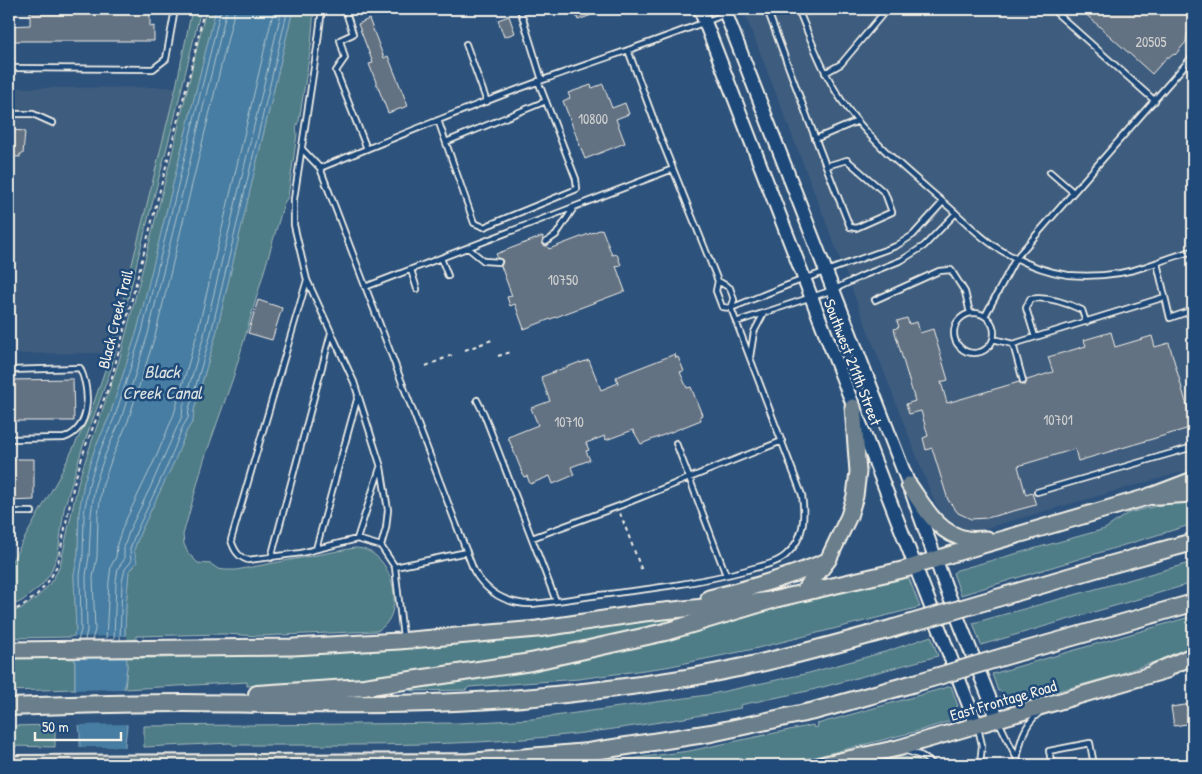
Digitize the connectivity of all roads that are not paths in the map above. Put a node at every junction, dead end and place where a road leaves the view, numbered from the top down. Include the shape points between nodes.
1 (175, 9) edge
2 (322, 9) edge
3 (345, 9) edge
4 (520, 9) edge
5 (700, 9) edge
6 (767, 9) edge
7 (798, 9) edge
8 (887, 9) edge
9 (1052, 9) edge
10 (725, 11) edge
11 (705, 22) junction
12 (466, 44) dead end
13 (628, 50) junction
14 (1193, 56) edge
15 (9, 68) edge
16 (825, 73) junction
17 (540, 81) junction
18 (546, 101) junction
19 (1154, 101) junction
20 (487, 102) junction
21 (9, 114) edge
22 (438, 120) junction
23 (858, 121) junction
24 (53, 123) dead end
25 (815, 140) junction
26 (446, 142) junction
27 (302, 149) junction
28 (367, 149) junction
29 (826, 166) junction
30 (320, 168) junction
31 (673, 169) junction
32 (1050, 172) dead end
33 (1073, 192) junction
34 (944, 202) junction
35 (574, 207) junction
36 (956, 213) junction
37 (546, 242) dead end
38 (468, 248) junction
39 (1193, 251) edge
40 (441, 258) junction
41 (1016, 258) junction
42 (499, 262) dead end
43 (1157, 263) junction
44 (410, 270) junction
45 (826, 272) junction
46 (448, 276) dead end
47 (307, 280) junction
48 (804, 280) junction
49 (718, 282) junction
50 (365, 287) junction
51 (417, 289) dead end
52 (833, 290) junction
53 (1165, 297) junction
54 (811, 298) junction
55 (875, 300) dead end
56 (731, 308) junction
57 (1193, 310) edge
58 (764, 313) junction
59 (970, 314) junction
60 (985, 316) junction
61 (736, 322) junction
62 (1086, 322) junction
63 (331, 333) junction
64 (1035, 337) junction
65 (993, 340) junction
66 (1013, 344) junction
67 (750, 358) junction
68 (9, 370) edge
69 (1023, 380) dead end
70 (358, 395) junction
71 (477, 400) dead end
72 (853, 407) junction
73 (9, 439) edge
74 (782, 441) junction
75 (676, 443) dead end
76 (1193, 446) edge
77 (381, 467) junction
78 (690, 478) junction
79 (1193, 480) edge
80 (909, 485) junction
81 (1037, 492) dead end
82 (1193, 492) edge
83 (1151, 496) junction
84 (9, 512) edge
85 (32, 512) dead end
86 (532, 538) junction
87 (357, 539) junction
88 (1001, 540) junction
89 (1193, 542) edge
90 (381, 546) junction
91 (316, 549) junction
92 (467, 552) junction
93 (270, 558) junction
94 (828, 560) junction
95 (935, 560) junction
96 (395, 567) junction
97 (914, 567) junction
98 (726, 575) junction
99 (803, 592) junction
100 (772, 600) junction
101 (556, 601) junction
102 (1193, 603) edge
103 (644, 613) junction
104 (403, 641) junction
105 (9, 650) edge
106 (1193, 656) edge
107 (1193, 663) edge
108 (1156, 672) junction
109 (180, 703) junction
110 (1050, 704) junction
111 (9, 707) edge
112 (998, 720) junction
113 (978, 726) junction
114 (898, 748) junction
115 (1017, 760) junction
116 (9, 764) edge
117 (185, 764) edge
118 (822, 765) edge
119 (934, 765) edge
120 (980, 765) edge
121 (1020, 765) edge
122 (1052, 765) edge
123 (1094, 765) edge

1 - 15 lane via 166,59 153,69
2 - 27 lane
3 - 28 lane via 353,34 340,40 345,58 336,71
4 - 17 lane
5 - 11 main road, Southwest 211th Street
6 - 25 lane
7 - 16 lane
8 - 16 lane via 841,64
9 - 19 lane
10 - 11 lane
10 - 45 main road, Southwest 211th Street
11 - 13 lane
11 - 48 main road, Southwest 211th Street
12 - 20 lane
13 - 17 lane
13 - 31 lane
14 - 19 lane
16 - 23 lane
17 - 18 lane
17 - 20 lane
18 - 26 lane
18 - 26 lane via 577,189 484,227 474,224
19 - 33 lane
20 - 22 lane
21 - 24 lane via 33,114
22 - 26 lane
22 - 28 lane
23 - 25 lane
23 - 34 lane
25 - 29 lane
27 - 30 lane
27 - 47 lane via 294,199 294,225
28 - 30 lane
29 - 29 lane via 850,228 892,212 885,193 847,160
30 - 50 lane
31 - 35 lane
31 - 49 lane
32 - 33 lane
33 - 41 lane
34 - 36 lane
34 - 45 lane via 906,240
35 - 37 lane via 556,235
35 - 38 lane
36 - 41 lane via 993,245
36 - 52 lane via 924,246 902,260
38 - 40 lane
38 - 42 lane via 484,261
39 - 43 lane
40 - 44 lane
40 - 46 lane
41 - 43 lane via 1046,270 1093,276
41 - 60 lane
43 - 53 lane
44 - 50 lane
44 - 51 lane
45 - 48 lane
45 - 52 main road, Southwest 211th Street
47 - 63 lane
47 - 93 lane via 231,540 241,558
48 - 54 main road, Southwest 211th Street
48 - 56 lane
49 - 56 lane via 730,288 734,300
49 - 56 lane via 716,291 722,307
50 - 92 lane
52 - 54 lane
52 - 80 main road, Southwest 211th Street
53 - 57 lane via 1170,318
53 - 62 lane
54 - 58 lane
54 - 72 main road, Southwest 211th Street
55 - 59 lane via 939,271 951,270 965,292
56 - 61 lane
58 - 61 lane
58 - 67 lane via 754,332
59 - 60 lane
59 - 65 lane via 961,318 955,330 957,343 968,352 981,352
60 - 65 lane via 993,326
61 - 67 lane
62 - 64 lane
62 - 64 lane via 1082,310 1071,305 1038,297 1030,299 1026,308
63 - 70 lane
63 - 93 lane
64 - 66 lane
65 - 66 lane
66 - 69 lane
67 - 74 lane
68 - 73 lane via 80,368 88,395 86,412 70,436
70 - 77 lane
70 - 91 lane
71 - 86 lane
72 - 94 main road via 858,472 855,496
72 - 97 main road, Southwest 211th Street
74 - 78 lane
74 - 98 lane via 802,495 803,529 793,547 780,559
75 - 78 lane
76 - 81 lane
77 - 87 lane
77 - 90 lane via 388,510
78 - 86 lane
78 - 98 lane
79 - 83 main road
80 - 88 main road via 933,519 946,531 966,539
80 - 95 main road, Southwest 211th Street
82 - 83 highway
83 - 88 main road
84 - 85 lane
86 - 101 lane
87 - 90 lane
87 - 91 lane
88 - 95 main road
89 - 109 highway, bridge via 814,650 648,684 479,701
90 - 96 lane
91 - 93 lane
92 - 96 lane
92 - 101 lane via 478,578 496,596 522,604
94 - 99 main road
94 - 103 main road via 754,588
95 - 97 main road
95 - 112 main road, Southwest 211th Street
96 - 104 lane
97 - 99 main road
97 - 113 main road, Southwest 211th Street
98 - 101 lane via 676,586
99 - 100 main road
100 - 103 main road
100 - 109 highway via 665,632 531,662 364,687
102 - 117 highway, bridge via 814,711 662,741 588,752 468,762
103 - 104 main road via 537,629
104 - 105 main road
106 - 108 highway
107 - 108 main road, East Frontage Road
108 - 110 main road, East Frontage Road
109 - 111 highway
110 - 112 main road, East Frontage Road
110 - 115 lane via 1026,727
112 - 113 main road, East Frontage Road
112 - 115 lane
113 - 114 main road, East Frontage Road
113 - 120 lane via 982,745
114 - 118 main road, East Frontage Road
114 - 119 lane via 922,756
115 - 121 lane
116 - 117 highway
122 - 123 lane via 1049,750 1090,742

